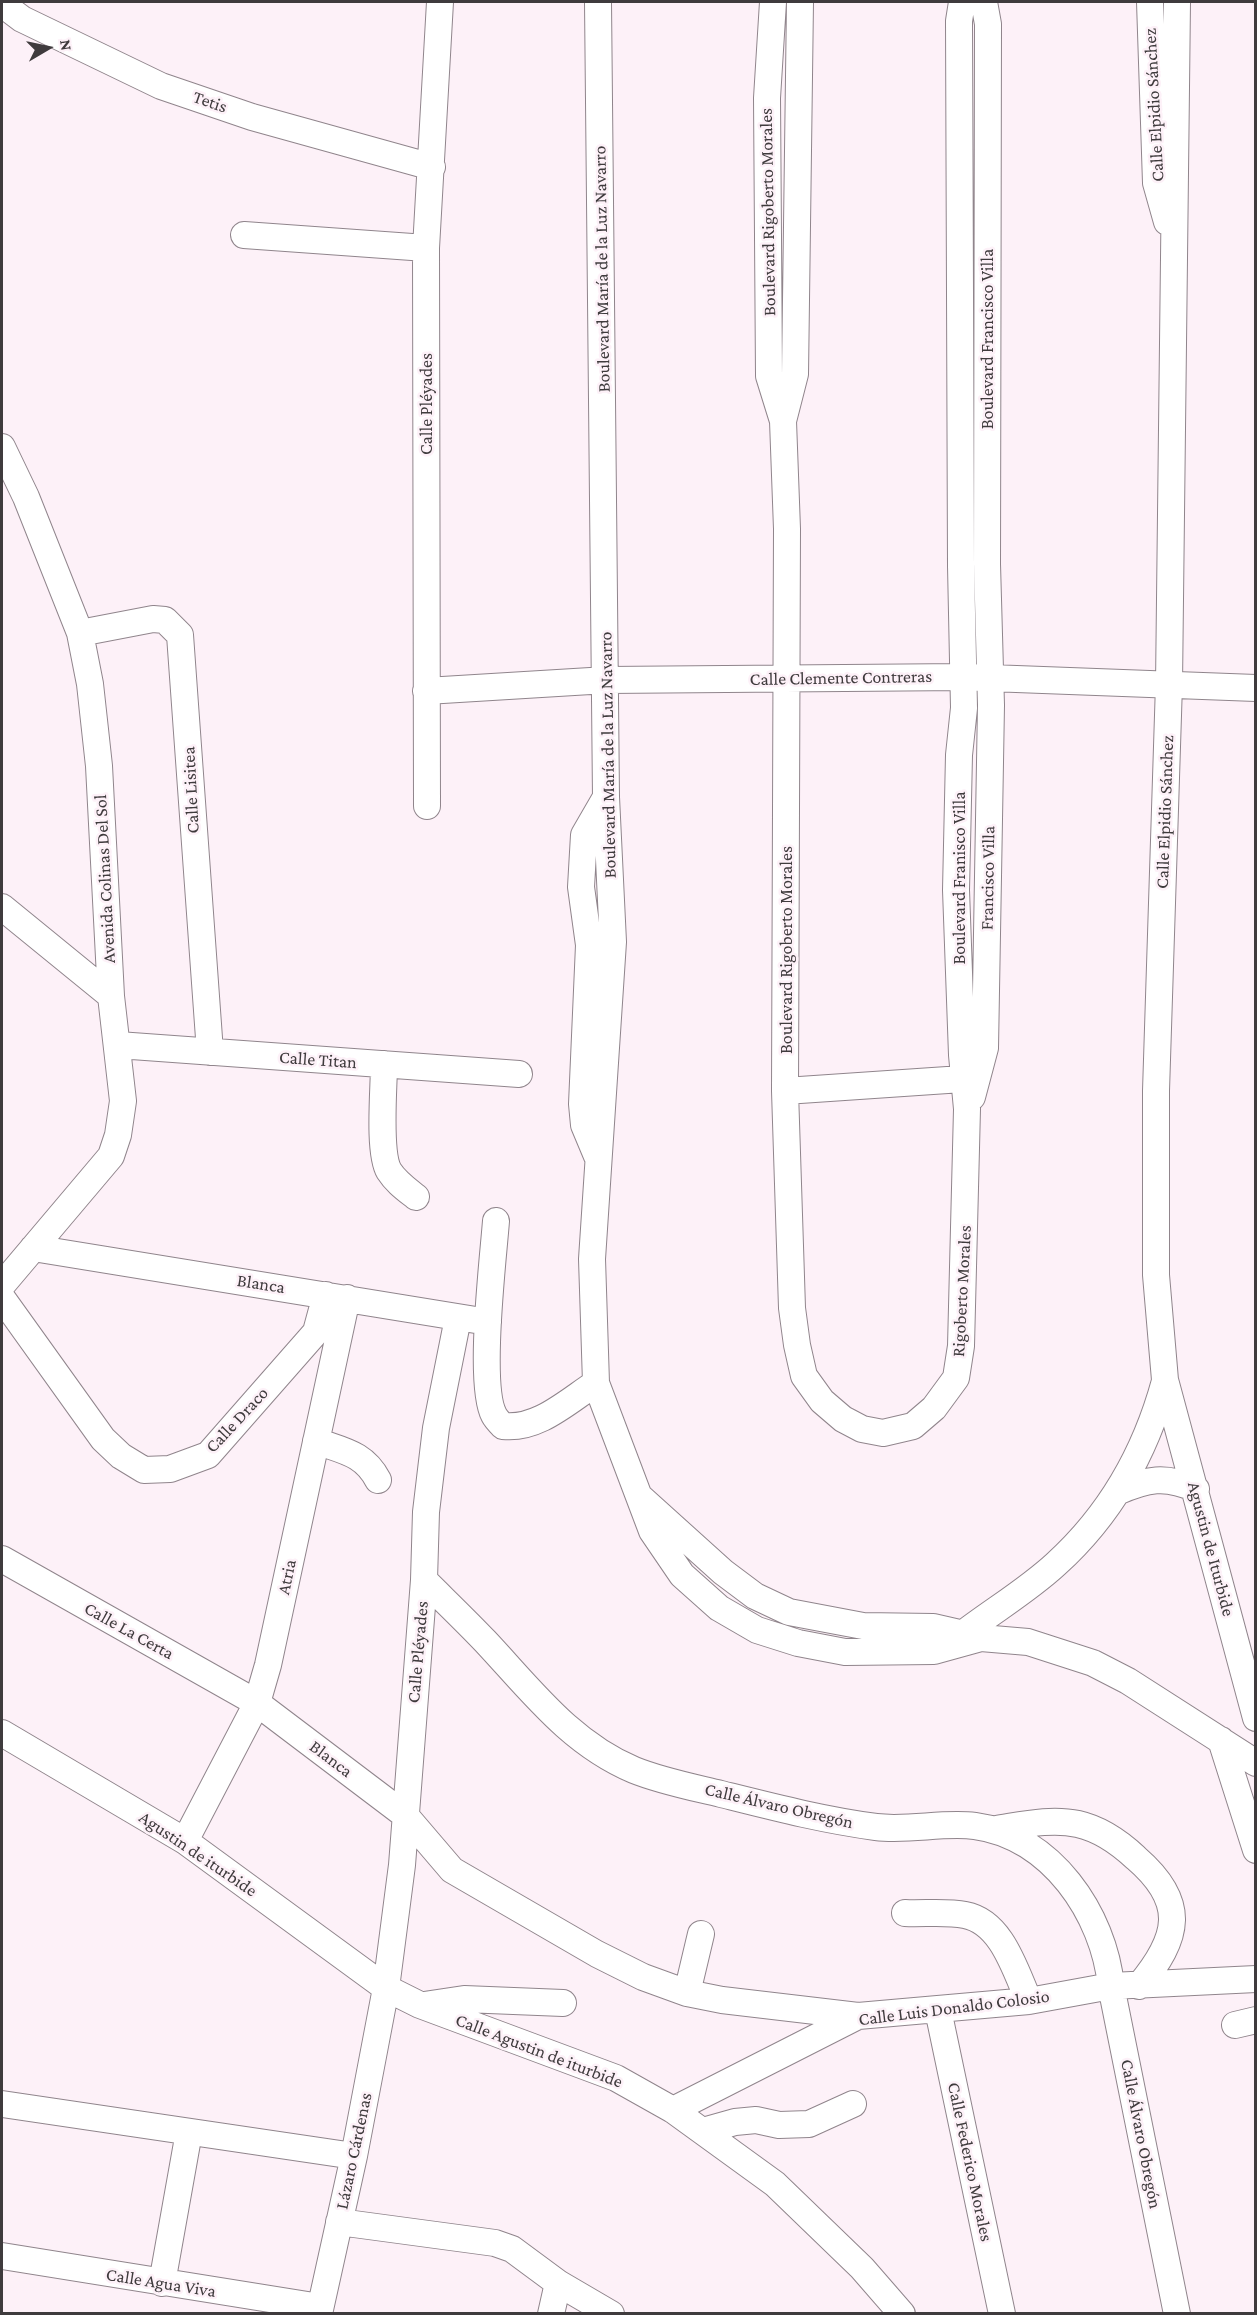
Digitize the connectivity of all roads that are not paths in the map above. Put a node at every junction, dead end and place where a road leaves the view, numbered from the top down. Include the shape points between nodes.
1 (440, 2) edge
2 (598, 2) edge
3 (773, 2) edge
4 (800, 2) edge
5 (962, 2) edge
6 (984, 2) edge
7 (1150, 2) edge
8 (1176, 2) edge
9 (2, 4) edge
10 (432, 167) junction
11 (244, 235) dead end
12 (1175, 242) junction
13 (426, 248) junction
14 (783, 421) junction
15 (2, 447) edge
16 (987, 564) junction
17 (961, 566) junction
18 (80, 633) junction
19 (963, 677) junction
20 (991, 677) junction
21 (787, 678) junction
22 (607, 680) junction
23 (1169, 684) junction
24 (1256, 688) edge
25 (426, 691) junction
26 (427, 806) dead end
27 (2, 907) edge
28 (111, 996) junction
29 (118, 1045) junction
30 (210, 1052) junction
31 (384, 1064) junction
32 (519, 1074) dead end
33 (971, 1078) junction
34 (785, 1091) junction
35 (416, 1197) dead end
36 (496, 1221) dead end
37 (13, 1263) edge
38 (336, 1296) junction
39 (2, 1298) edge
40 (458, 1318) junction
41 (488, 1322) junction
42 (1165, 1380) junction
43 (596, 1383) junction
44 (883, 1433) joint
45 (316, 1441) junction
46 (378, 1480) dead end
47 (1196, 1489) junction
48 (1117, 1492) junction
49 (2, 1559) edge
50 (424, 1580) junction
51 (969, 1638) junction
52 (257, 1703) junction
53 (1256, 1718) edge
54 (2, 1733) edge
55 (1221, 1740) junction
56 (1256, 1763) edge
57 (405, 1815) junction
58 (996, 1829) junction
59 (185, 1841) junction
60 (1256, 1850) edge
61 (905, 1913) dead end
62 (701, 1934) dead end
63 (1256, 1979) edge
64 (1111, 1986) junction
65 (1139, 1986) junction
66 (386, 1988) junction
67 (687, 1992) junction
68 (1029, 2001) junction
69 (563, 2003) dead end
70 (420, 2005) junction
71 (938, 2010) junction
72 (858, 2016) junction
73 (2, 2104) edge
74 (853, 2104) dead end
75 (673, 2110) junction
76 (703, 2131) junction
77 (189, 2132) junction
78 (354, 2156) junction
79 (339, 2222) junction
80 (2, 2256) edge
81 (162, 2283) junction
82 (558, 2283) junction
83 (319, 2310) edge
84 (551, 2313) edge
85 (611, 2313) edge
86 (902, 2313) edge
87 (1002, 2313) edge
88 (1177, 2313) edge

1 - 10 street, Calle Pléyades
2 - 22 street, Boulevard María de la Luz Navarro
3 - 14 street, Boulevard Rigoberto Morales via 767,98 769,376
4 - 14 street, Boulevard Rigoberto Morales via 795,374
5 - 17 street, Boulevard Francisco Villa
6 - 16 street, Boulevard Francisco Villa via 988,24
7 - 12 street, Calle Elpidio Sánchez via 1156,183
8 - 12 street, Calle Elpidio Sánchez
9 - 10 street, Tetis via 22,19 161,86 252,117
10 - 13 street, Calle Pléyades
11 - 13 street
12 - 23 street, Calle Elpidio Sánchez
13 - 25 street, Calle Pléyades
14 - 21 street, Boulevard Rigoberto Morales
15 - 18 street, Avenida Colinas Del Sol
16 - 17 street
16 - 20 street, Boulevard Francisco Villa
17 - 19 street, Boulevard Francisco Villa
18 - 28 street, Avenida Colinas Del Sol via 99,766
18 - 30 street, Calle Lisitea via 153,619 165,620 180,635
19 - 20 street, Calle Clemente Contreras
19 - 21 street, Calle Clemente Contreras
19 - 33 street, Boulevard Franisco Villa via 956,890
20 - 23 street, Calle Clemente Contreras
20 - 33 street, Francisco Villa via 985,1048
21 - 22 street, Calle Clemente Contreras
21 - 34 street, Boulevard Rigoberto Morales
22 - 25 street, Calle Clemente Contreras
22 - 43 street, Boulevard María de la Luz Navarro via 606,797 613,942 592,1259
23 - 24 street, Calle Clemente Contreras
23 - 42 street, Calle Elpidio Sánchez via 1156,1103 1156,1275
25 - 26 street, Calle Pléyades
27 - 28 street
28 - 29 street, Avenida Colinas Del Sol
29 - 30 street, Calle Titan
29 - 37 street, Avenida Colinas Del Sol via 123,1101 111,1156
30 - 31 street, Calle Titan
31 - 32 street, Calle Titan
31 - 35 street via 384,1152 388,1170
33 - 34 street
33 - 44 street, Rigoberto Morales via 961,1346 956,1378 934,1408 914,1426
34 - 44 street, Boulevard Rigoberto Morales via 792,1308 804,1376 822,1401 843,1419 862,1429
36 - 41 street
37 - 38 street, Blanca
38 - 39 street, Calle Draco via 316,1332 208,1455 170,1469 144,1470 103,1439
38 - 40 street, Blanca
38 - 45 street, Atria
40 - 41 street, Blanca
40 - 50 street, Calle Pléyades via 436,1428 426,1512
41 - 43 street via 490,1402 494,1417 503,1426 523,1426 546,1416
42 - 47 street, Agustin de Iturbide
42 - 48 street via 1154,1421
43 - 51 street, Boulevard María de la Luz Navarro via 651,1531 682,1575 719,1608 757,1630 798,1644 845,1652 934,1651
45 - 46 street via 360,1457 371,1466
45 - 52 street, Atria
47 - 48 street via 1177,1480 1160,1479
47 - 53 street, Agustin de Iturbide
48 - 51 street via 1056,1564
49 - 52 street, Calle La Certa
50 - 57 street, Calle Pléyades
50 - 58 street, Calle Álvaro Obregón via 583,1743 634,1770 816,1818 879,1827
51 - 55 street, Boulevard María de la Luz Navarro via 1028,1642 1094,1663
52 - 57 street, Blanca
52 - 59 street, Atria
54 - 59 street, Agustin de iturbide
55 - 56 street, Boulevard María de la Luz Navarro
55 - 60 street
57 - 66 street, Calle Pléyades
57 - 67 street, Blanca via 452,1870 616,1963
58 - 64 street, Calle Álvaro Obregón via 1032,1848 1064,1873 1083,1903 1108,1961
58 - 65 street via 1044,1822 1076,1823 1101,1832 1154,1873 1166,1888 1172,1905 1172,1923 1162,1959
59 - 66 street, Agustin de iturbide
61 - 68 street via 964,1914 982,1920 1006,1951
62 - 67 street
63 - 65 street, Calle Luis Donaldo Colosio
64 - 65 street, Calle Luis Donaldo Colosio
64 - 68 street, Calle Luis Donaldo Colosio
64 - 88 street, Calle Álvaro Obregón
66 - 70 street, Calle Agustin de iturbide
66 - 78 street, Lázaro Cárdenas
67 - 72 street, Blanca via 722,2000
68 - 71 street, Calle Luis Donaldo Colosio
69 - 70 street via 464,1999
70 - 75 street, Calle Agustin de iturbide via 616,2078
71 - 72 street, Calle Luis Donaldo Colosio
71 - 87 street, Calle Federico Morales
72 - 75 street, Calle Luis Donaldo Colosio
73 - 77 street
74 - 76 street via 809,2124 779,2125 756,2120
75 - 76 street, Calle Agustin de iturbide
76 - 86 street, Calle Agustin de iturbide via 775,2184 862,2268
77 - 78 street
77 - 81 street
78 - 79 street, Lázaro Cárdenas
79 - 82 street via 495,2243 512,2249
79 - 83 street, Lázaro Cárdenas
80 - 81 street, Calle Agua Viva
81 - 83 street, Calle Agua Viva
82 - 84 street
82 - 85 street

